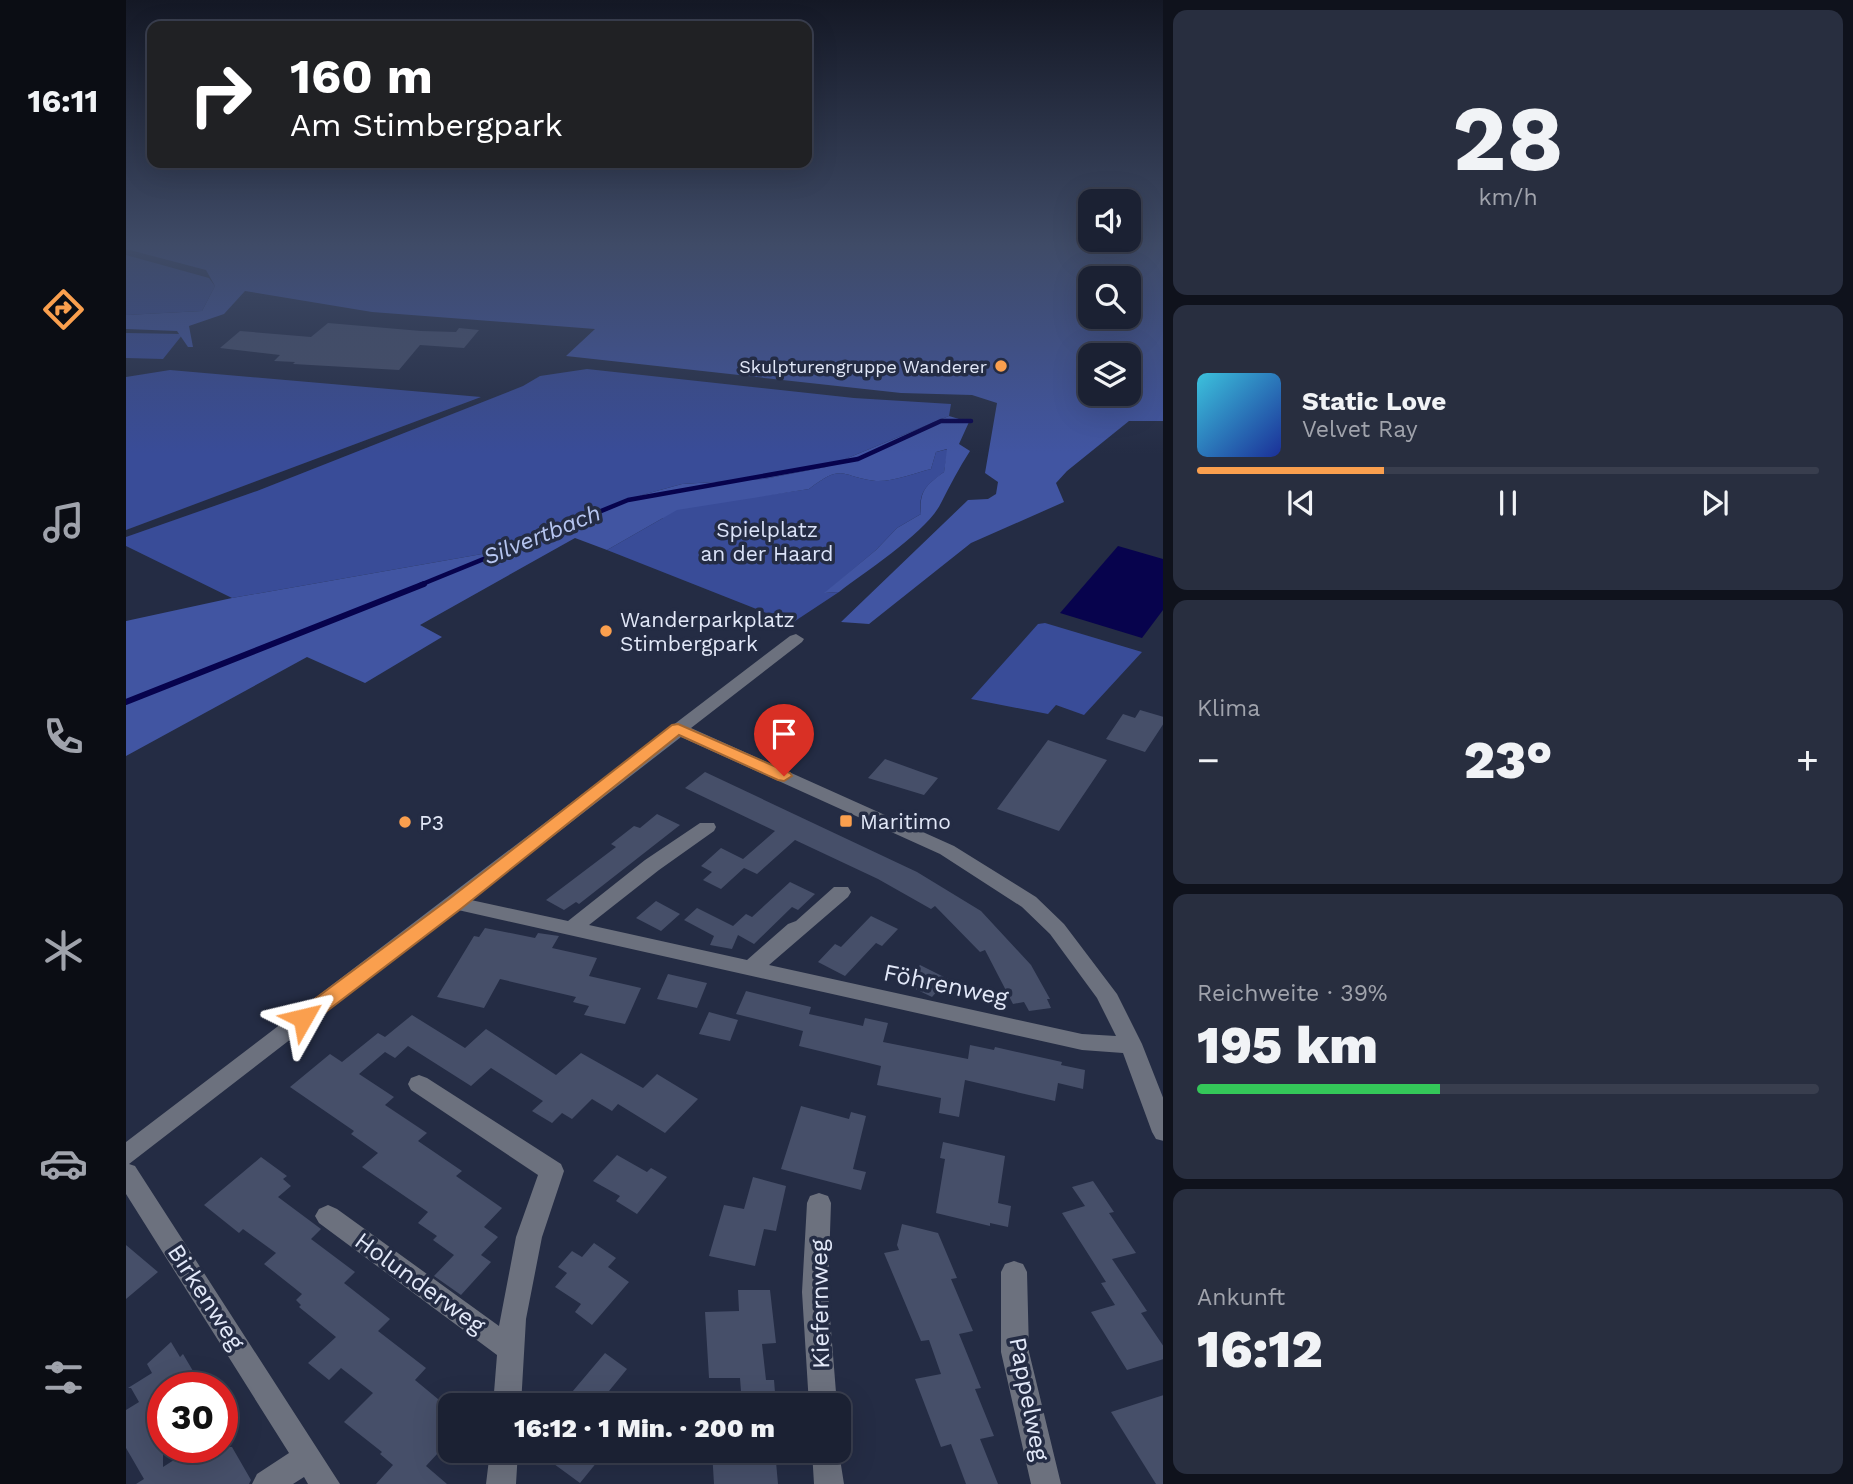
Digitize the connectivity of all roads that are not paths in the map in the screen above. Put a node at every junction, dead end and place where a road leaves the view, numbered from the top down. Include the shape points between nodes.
1 (796, 639) dead end
2 (678, 729) junction
3 (707, 827) dead end
4 (841, 892) dead end
5 (456, 903) junction
6 (570, 930) junction
7 (750, 970) junction
8 (1131, 1044) junction
9 (419, 1084) dead end
10 (1163, 1129) edge
11 (126, 1155) edge
12 (126, 1173) edge
13 (819, 1203) dead end
14 (328, 1216) dead end
15 (1014, 1272) dead end
16 (511, 1350) junction
17 (508, 1393) edge
18 (822, 1393) edge
19 (308, 1457) junction
20 (503, 1463) edge
21 (827, 1463) edge
22 (267, 1484) edge
23 (325, 1484) edge
24 (501, 1484) edge
25 (830, 1484) edge
26 (1046, 1484) edge

1 - 2 street
2 - 5 street
2 - 8 street via 947,850 1009,888 1064,937 1107,994
3 - 6 street
4 - 7 street
5 - 6 street, Föhrenweg
5 - 11 street
6 - 7 street, Föhrenweg
7 - 8 street, Föhrenweg via 1082,1042
8 - 10 street
9 - 16 street, Holunderweg via 552,1171 528,1237
12 - 19 street, Birkenweg
13 - 18 street, Kiefernweg via 815,1292
14 - 16 street, Holunderweg
15 - 26 street, Pappelweg via 1015,1352
16 - 17 street, Holunderweg
19 - 22 street
19 - 23 street, Birkenweg
20 - 24 street
21 - 25 street

